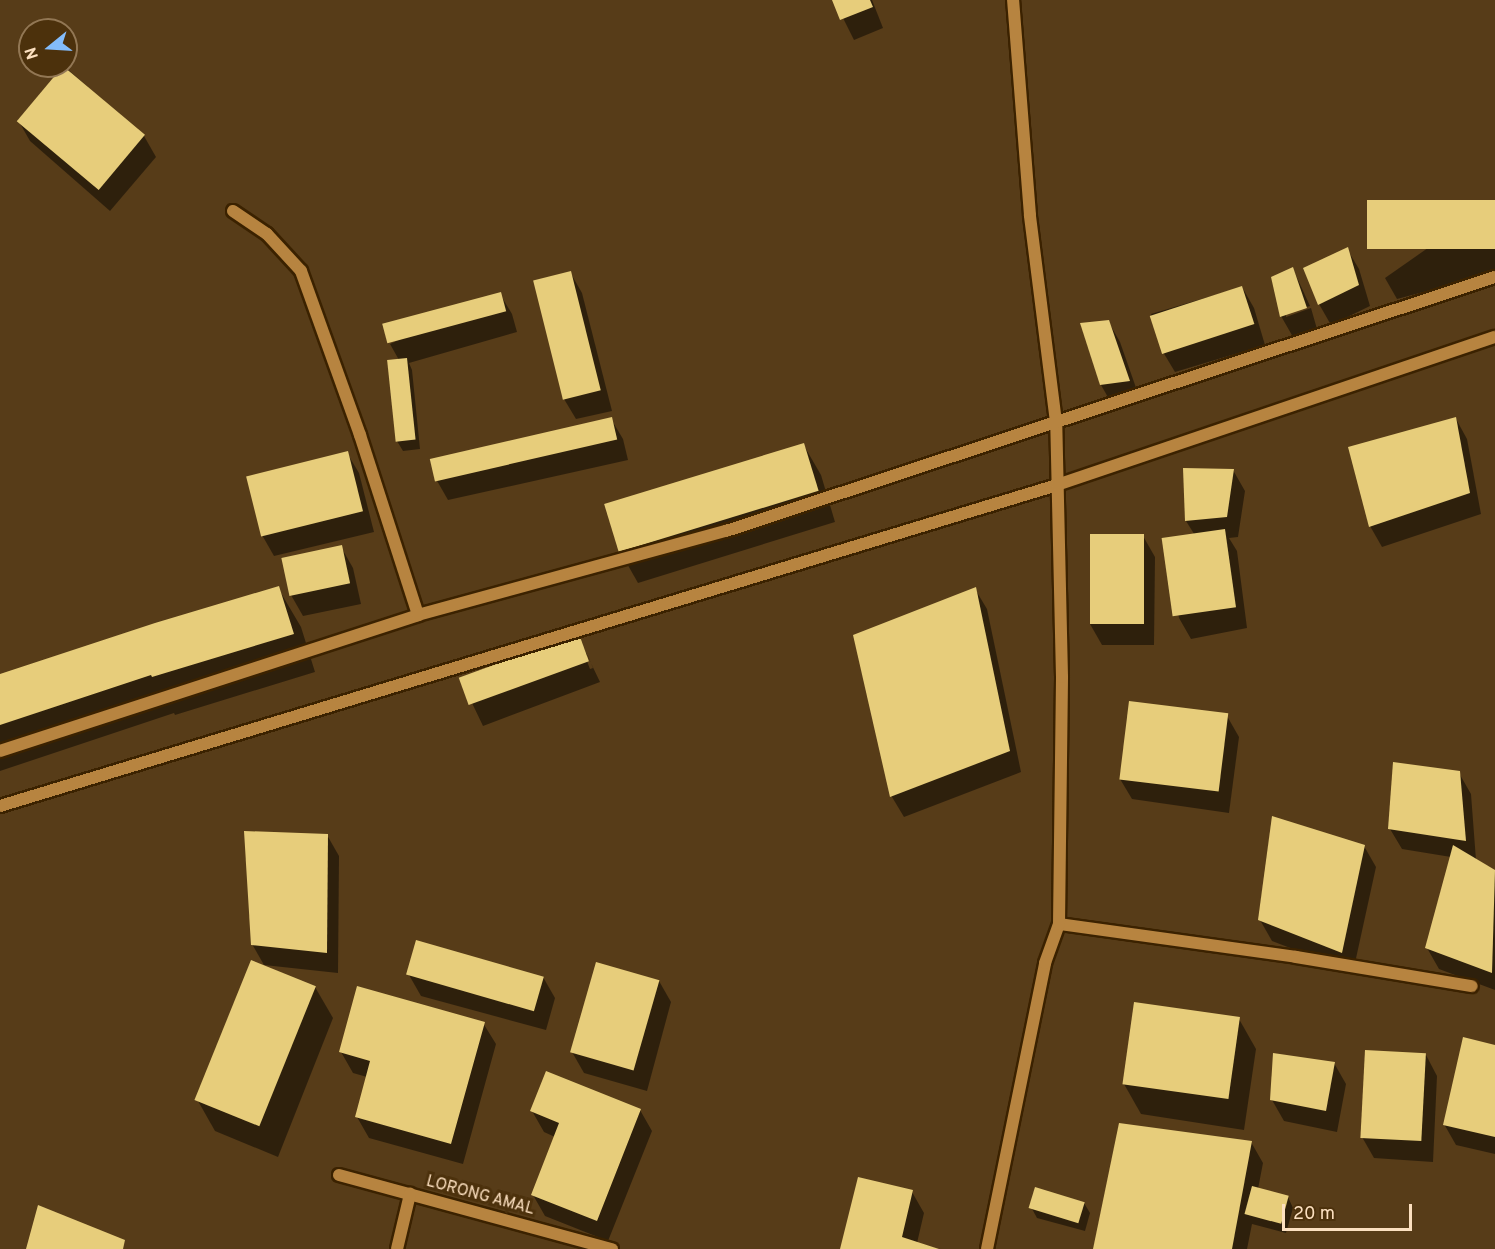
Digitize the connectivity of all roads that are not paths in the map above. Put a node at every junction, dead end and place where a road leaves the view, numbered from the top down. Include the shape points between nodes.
1 (1013, 0) edge
2 (233, 211) dead end
3 (1495, 277) edge
4 (1495, 337) edge
5 (1056, 422) junction
6 (1057, 485) junction
7 (418, 615) junction
8 (0, 751) edge
9 (0, 806) edge
10 (1059, 924) junction
11 (1472, 986) dead end
12 (339, 1175) dead end
13 (410, 1194) junction
14 (397, 1249) edge
15 (612, 1249) edge
16 (987, 1249) edge

1 - 5 street via 1030,215
2 - 7 street via 267,234 302,271
3 - 5 street
4 - 6 street
5 - 6 street
5 - 7 street via 726,531
6 - 9 street
6 - 10 street via 1062,677
7 - 8 street
10 - 11 street
10 - 16 street via 1046,963
12 - 13 street, LORONG AMAL
13 - 14 street
13 - 15 street, LORONG AMAL

